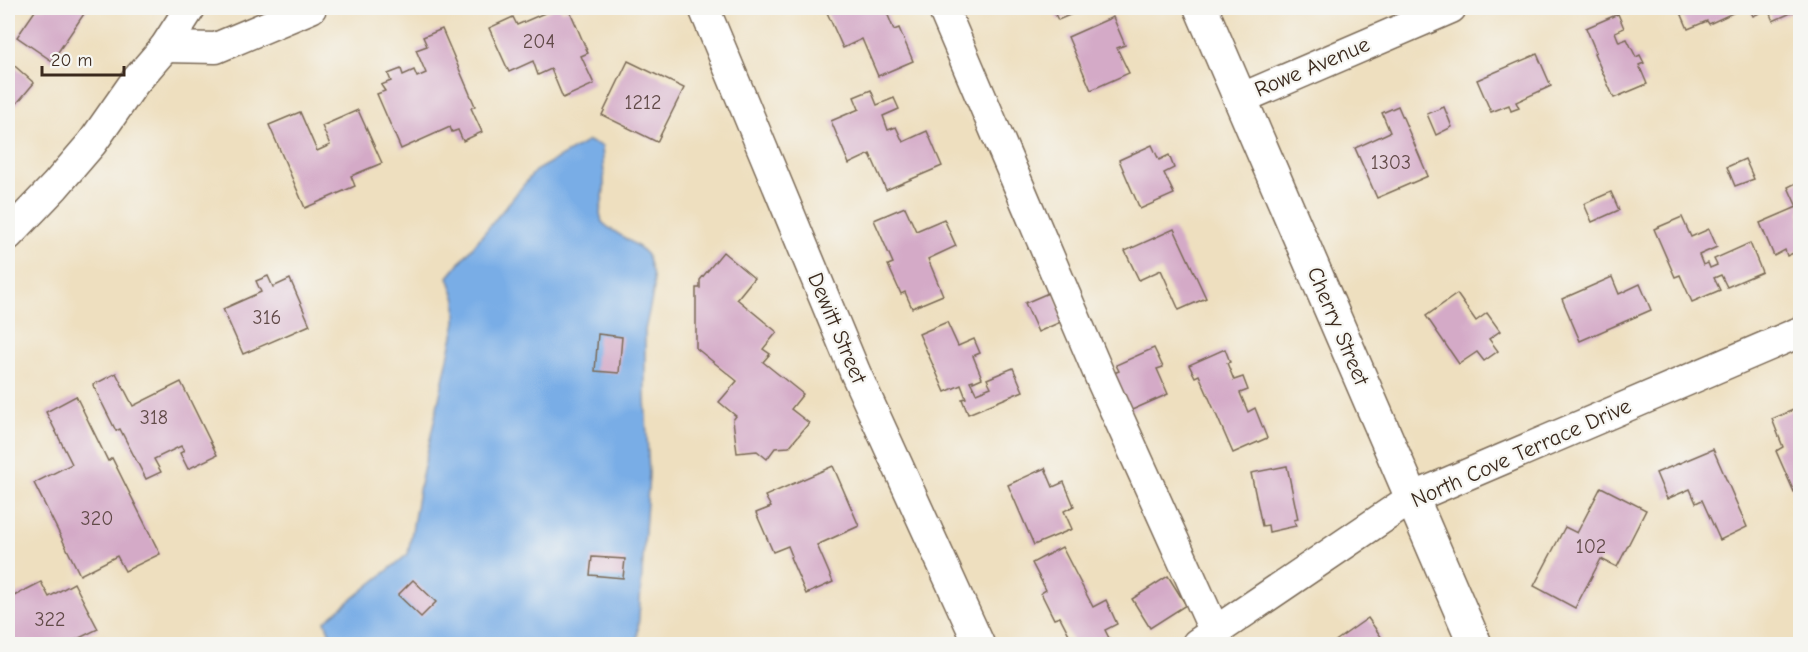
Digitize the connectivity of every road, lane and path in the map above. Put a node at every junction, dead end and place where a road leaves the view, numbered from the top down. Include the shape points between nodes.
1 (190, 8) edge
2 (311, 8) edge
3 (704, 8) edge
4 (943, 8) edge
5 (1201, 8) edge
6 (1451, 8) edge
7 (165, 47) junction
8 (1240, 99) junction
9 (8, 235) edge
10 (1800, 332) edge
11 (1412, 498) junction
12 (1206, 638) edge
13 (979, 645) edge
14 (1475, 645) edge

1 - 7 street
2 - 7 street via 216,48
3 - 13 street, Dewitt Street via 855,372
4 - 12 street
5 - 8 street, Cherry Street
6 - 8 street, Rowe Avenue
7 - 9 street via 92,143
8 - 11 street, Cherry Street
10 - 11 street, North Cove Terrace Drive
11 - 12 street, North Cove Terrace Drive
11 - 14 street, Cherry Street

